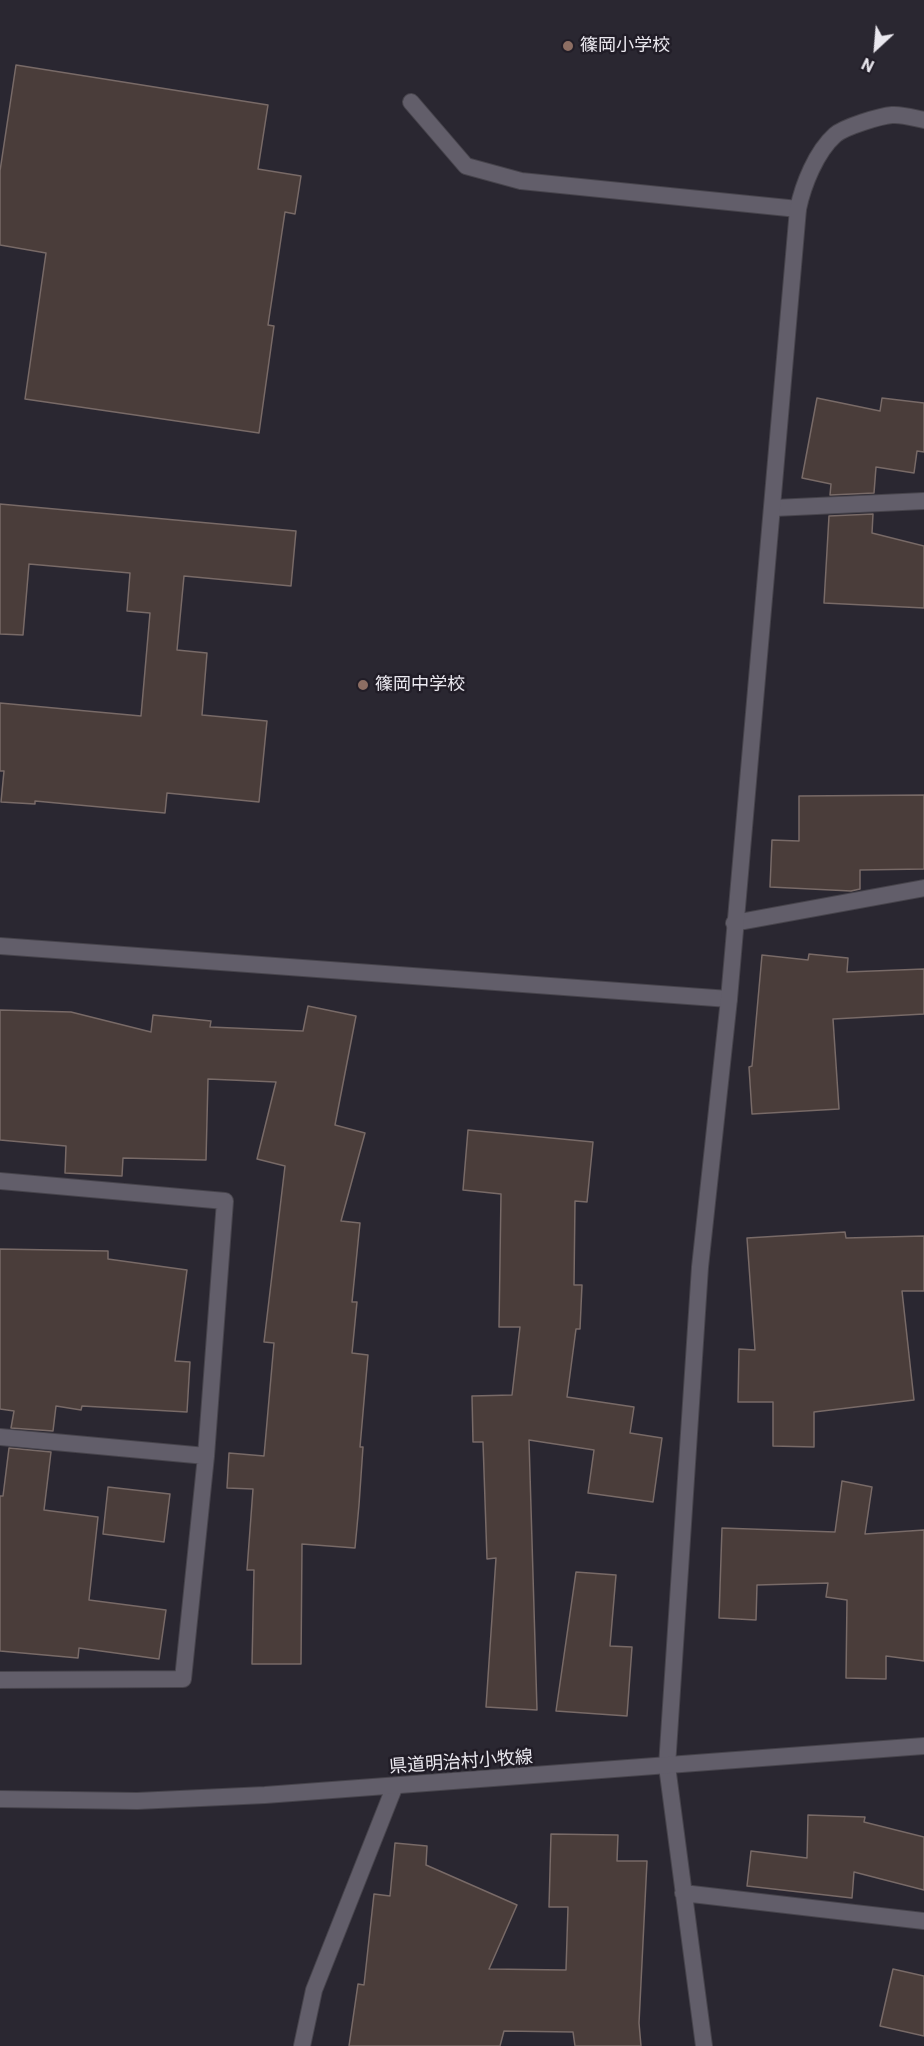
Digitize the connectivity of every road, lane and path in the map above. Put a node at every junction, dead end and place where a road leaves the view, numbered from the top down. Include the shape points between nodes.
1 (411, 102) dead end
2 (924, 120) edge
3 (798, 209) junction
4 (924, 501) edge
5 (774, 508) junction
6 (924, 888) edge
7 (734, 923) junction
8 (0, 946) edge
9 (729, 999) junction
10 (0, 1181) edge
11 (0, 1437) edge
12 (206, 1456) junction
13 (0, 1680) edge
14 (924, 1746) edge
15 (667, 1766) junction
16 (394, 1788) junction
17 (0, 1799) edge
18 (683, 1893) junction
19 (924, 1922) edge
20 (302, 2046) edge
21 (704, 2046) edge

1 - 3 street via 466,166 521,181
2 - 3 street via 894,115 836,134 817,161
3 - 5 street
4 - 5 street
5 - 7 street
6 - 7 street
7 - 9 street
8 - 9 street
9 - 15 street via 700,1267
10 - 12 street via 225,1201
11 - 12 street
12 - 13 street via 183,1679
14 - 15 street, 県道明治村小牧線
15 - 16 street, 県道明治村小牧線
15 - 18 street
16 - 17 street, 県道明治村小牧線 via 137,1801
16 - 20 street via 314,1990
18 - 19 street
18 - 21 street

